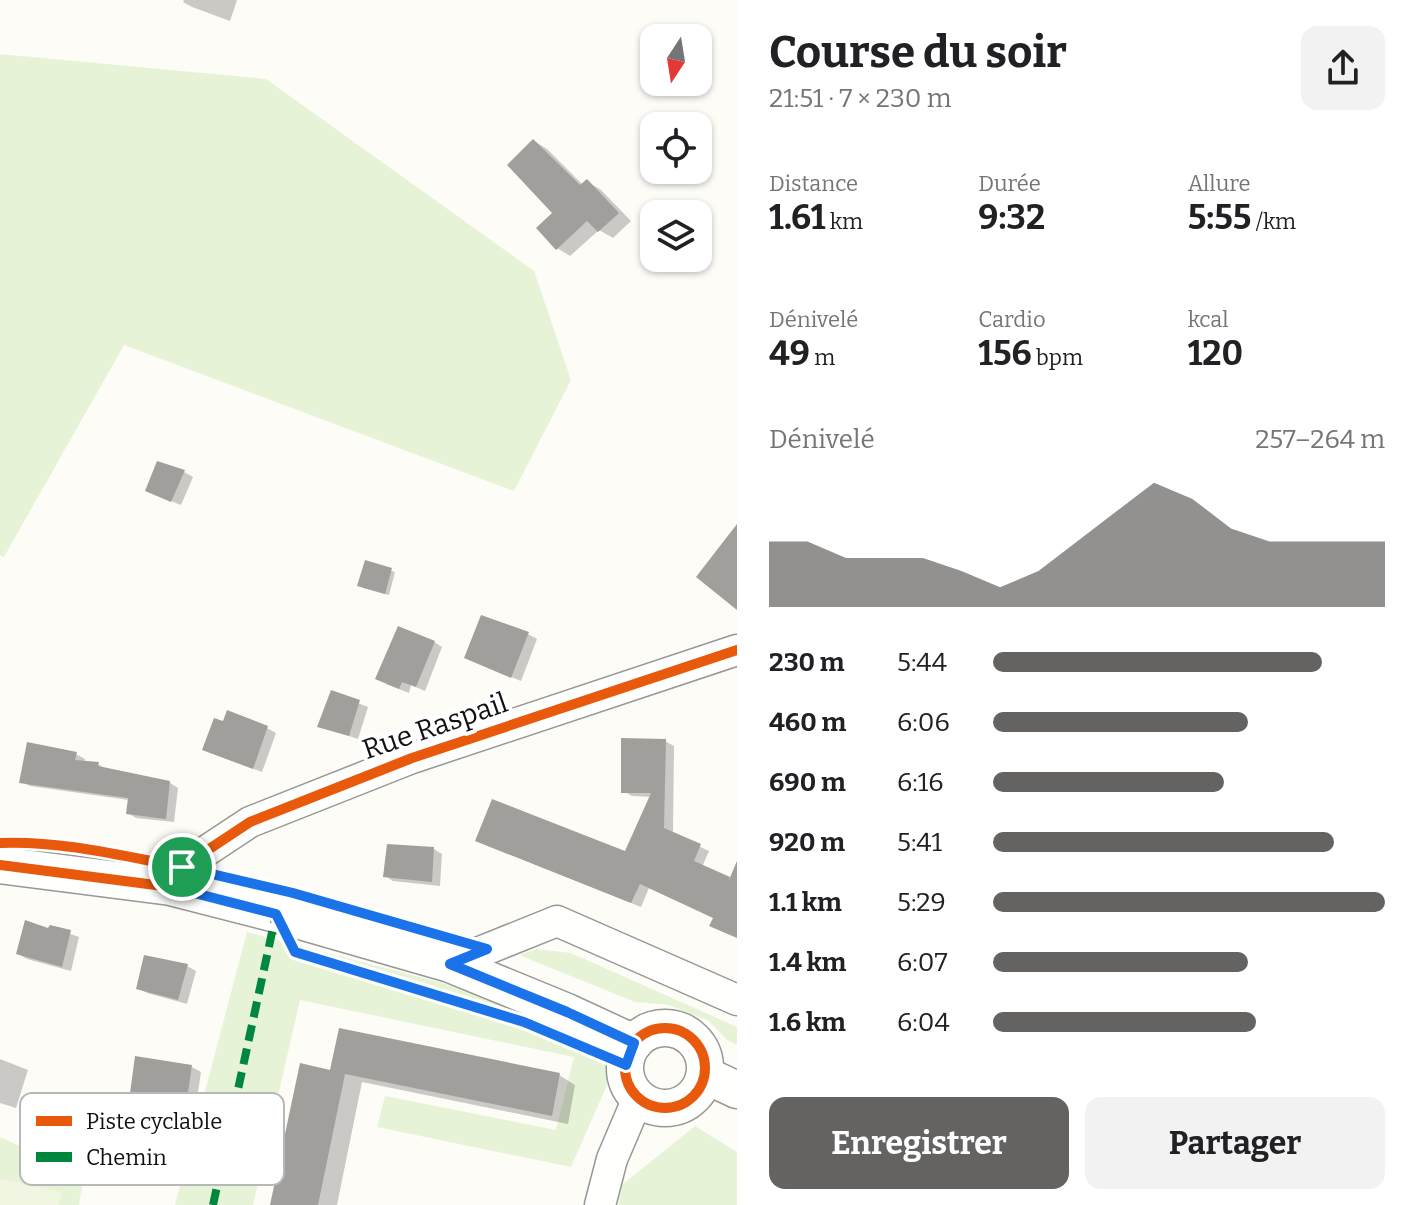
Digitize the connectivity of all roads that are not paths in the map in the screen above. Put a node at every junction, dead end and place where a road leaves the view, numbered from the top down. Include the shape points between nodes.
1 (737, 650) edge
2 (0, 865) edge
3 (171, 887) junction
4 (450, 964) junction
5 (737, 1000) edge
6 (634, 1043) junction
7 (705, 1075) junction
8 (737, 1090) edge
9 (638, 1098) junction
10 (600, 1205) edge

1 - 3 street, Rue Raspail via 412,758 250,822 182,867
2 - 3 street
3 - 4 street
4 - 5 street via 557,921
4 - 6 street
6 - 7 street via 653,1030 676,1030 695,1042
6 - 9 street via 626,1077
7 - 8 street
7 - 9 street via 701,1087 681,1105 659,1107
9 - 10 street via 612,1159

